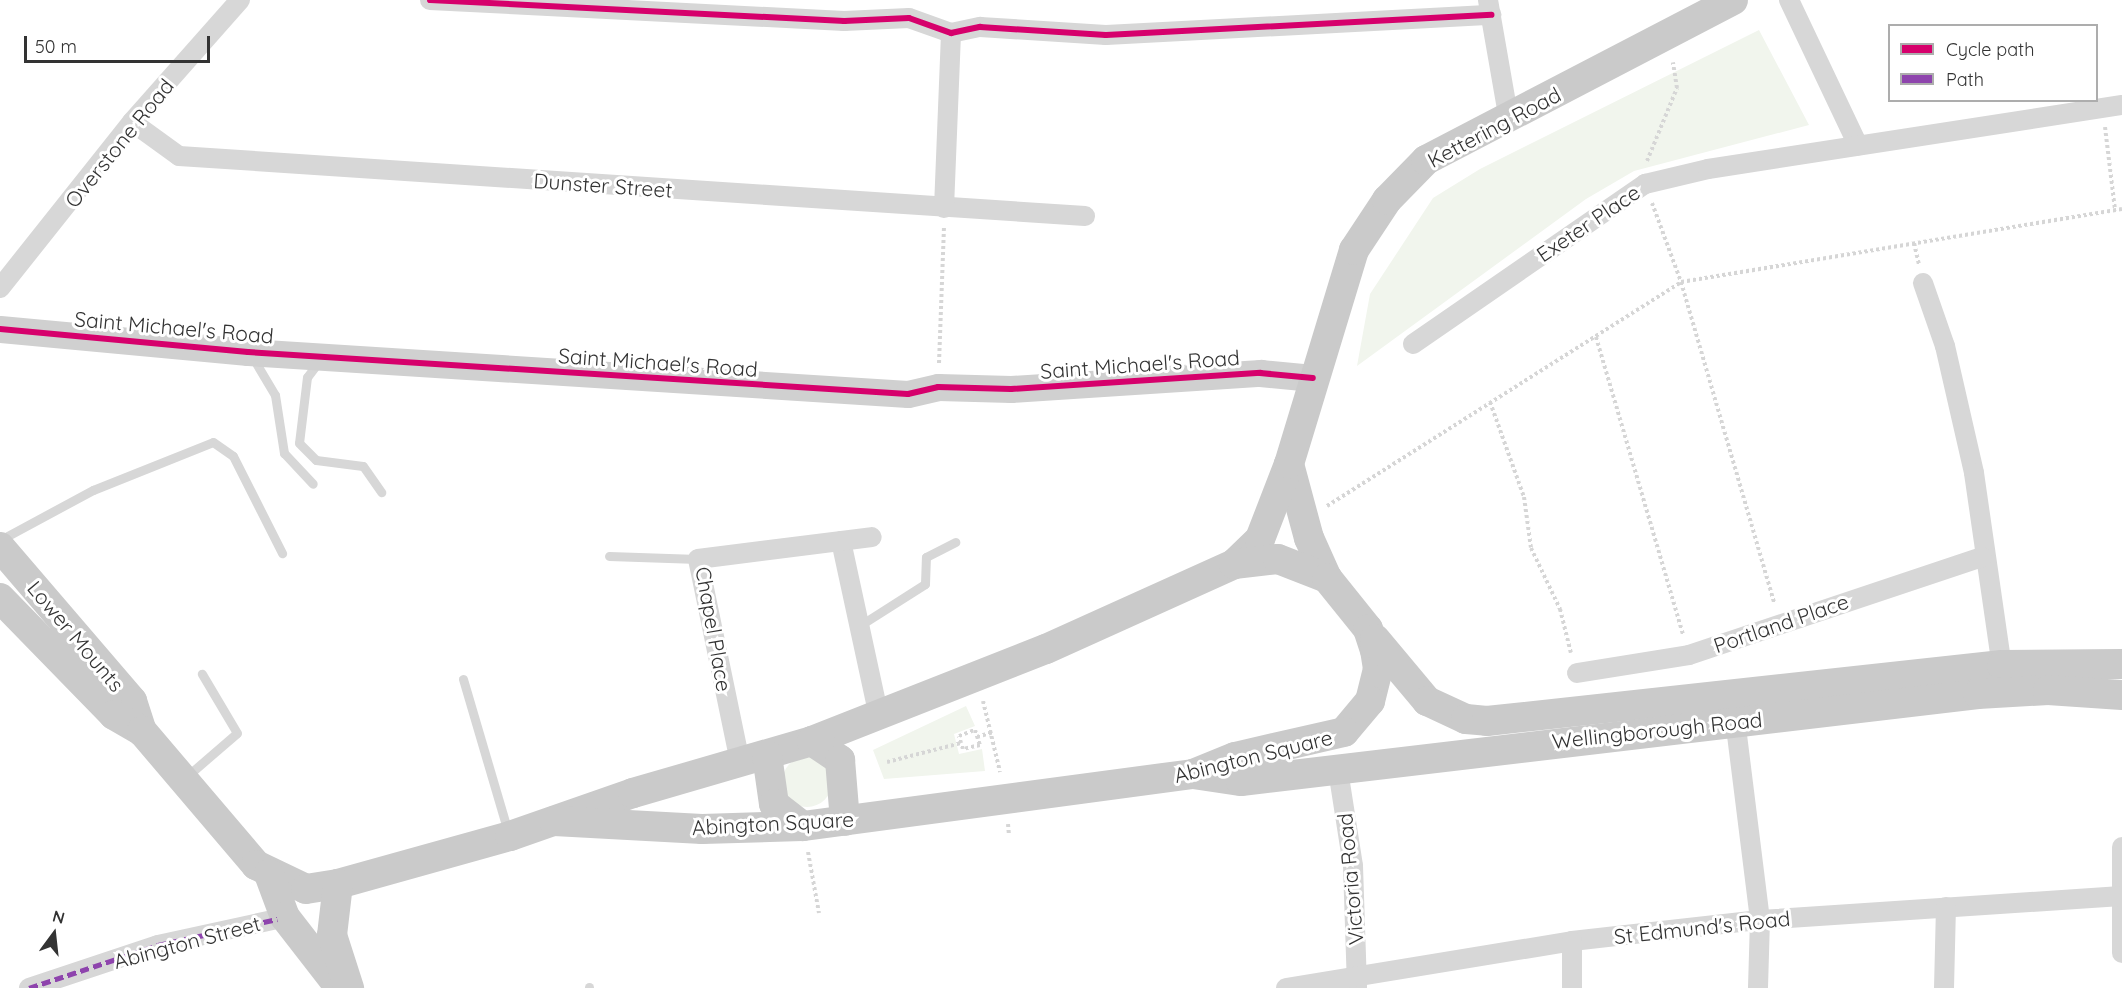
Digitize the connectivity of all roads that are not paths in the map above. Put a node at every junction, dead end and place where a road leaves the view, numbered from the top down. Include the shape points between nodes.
1 (240, 0) edge
2 (430, 0) edge
3 (1789, 0) edge
4 (1716, 4) edge
5 (1489, 7) edge
6 (951, 33) junction
7 (2112, 107) edge
8 (1508, 115) junction
9 (132, 122) junction
10 (1858, 145) junction
11 (944, 208) junction
12 (1085, 216) dead end
13 (1923, 283) dead end
14 (0, 288) edge
15 (0, 329) edge
16 (1413, 344) dead end
17 (248, 352) junction
18 (322, 357) junction
19 (1313, 378) junction
20 (1289, 464) junction
21 (313, 484) dead end
22 (381, 492) dead end
23 (872, 537) dead end
24 (0, 540) edge
25 (841, 541) junction
26 (955, 542) dead end
27 (0, 547) edge
28 (282, 553) dead end
29 (609, 556) dead end
30 (1982, 557) junction
31 (698, 559) junction
32 (1234, 564) junction
33 (1327, 578) junction
34 (0, 598) edge
35 (859, 627) junction
36 (1368, 629) junction
37 (2122, 664) edge
38 (202, 674) dead end
39 (1576, 674) road end
40 (2003, 678) junction
41 (463, 679) dead end
42 (2122, 695) edge
43 (1734, 707) junction
44 (879, 717) junction
45 (142, 731) junction
46 (812, 741) junction
47 (753, 758) junction
48 (1338, 770) junction
49 (1193, 774) junction
50 (183, 780) junction
51 (554, 821) junction
52 (845, 821) junction
53 (510, 836) junction
54 (805, 837) junction
55 (2122, 847) edge
56 (269, 874) junction
57 (338, 885) junction
58 (2121, 896) edge
59 (1946, 907) junction
60 (277, 919) dead end
61 (1760, 920) junction
62 (1572, 941) junction
63 (2122, 953) edge
64 (1357, 982) edge
65 (29, 988) edge
66 (340, 988) edge
67 (349, 988) edge
68 (1286, 988) edge
69 (1572, 988) edge
70 (1758, 988) edge
71 (1944, 988) edge

1 - 9 street, Overstone Road
2 - 6 street via 844,21 909,18
3 - 10 street
4 - 8 main road, Kettering Road via 1627,59
5 - 6 street via 1106,35 980,27
5 - 8 street
6 - 11 street
7 - 10 street, Exeter Place
8 - 19 main road, Kettering Road via 1426,160 1387,200 1354,250
9 - 11 street, Dunster Street via 179,156
9 - 14 street, Overstone Road
10 - 16 street, Exeter Place via 1645,184
11 - 12 street, Dunster Street
13 - 30 street via 1946,346 1974,473
15 - 17 street, Saint Michael's Road
17 - 18 street, Saint Michael's Road
17 - 21 lane via 271,385 284,453
18 - 19 street, Saint Michael's Road via 908,394 938,387 1011,389 1260,373
18 - 22 lane via 307,377 299,443 316,460 363,466
19 - 20 main road, Kettering Road
20 - 32 main road, Kettering Road via 1260,539
20 - 33 main road via 1309,538
23 - 25 street, Chapel Place
24 - 28 lane via 93,490 213,442 233,456
25 - 31 street, Chapel Place
25 - 35 street
26 - 35 lane via 926,557 925,584
27 - 45 main road, Lower Mounts via 132,701
29 - 31 lane
30 - 39 street, Portland Place via 1689,655
30 - 40 street
31 - 47 street, Chapel Place
32 - 33 main road, Abington Square via 1278,559
32 - 44 main road, Abington Square
33 - 36 main road, Abington Square
34 - 45 main road, Lower Mounts via 114,715
35 - 44 street
36 - 43 main road, Wellingborough Road via 1405,681 1442,711 1487,721 1571,711
36 - 49 main road, Abington Square via 1378,669 1376,686 1344,732 1235,757
37 - 40 main road, Wellingborough Road
38 - 50 lane via 237,733
40 - 42 main road, Wellingborough Road
40 - 43 main road, Wellingborough Road
41 - 53 lane
43 - 48 main road, Wellingborough Road
43 - 61 street
44 - 46 main road, Abington Square
45 - 50 main road, Lower Mounts
46 - 47 main road, Abington Square
46 - 52 main road via 840,760
47 - 51 main road, Abington Square
47 - 54 main road via 774,804
48 - 49 main road, Wellingborough Road via 1240,781
48 - 64 street, Victoria Road via 1353,866
49 - 52 main road, Abington Square
50 - 56 main road, Lower Mounts
51 - 53 main road, Abington Square
51 - 54 main road, Abington Square
52 - 54 main road, Abington Square
53 - 57 main road, Abington Square
55 - 58 street
56 - 57 main road, Abington Square via 300,888
56 - 66 main road via 285,917
57 - 67 main road via 332,934
58 - 59 street, St Edmund's Road
58 - 63 street
59 - 61 street, St Edmund's Road
59 - 71 street
60 - 65 street, Abington Street via 158,945
61 - 62 street, St Edmund's Road
61 - 70 street
62 - 64 street, St Edmund's Road
62 - 69 street
64 - 68 street, St Edmund's Road

